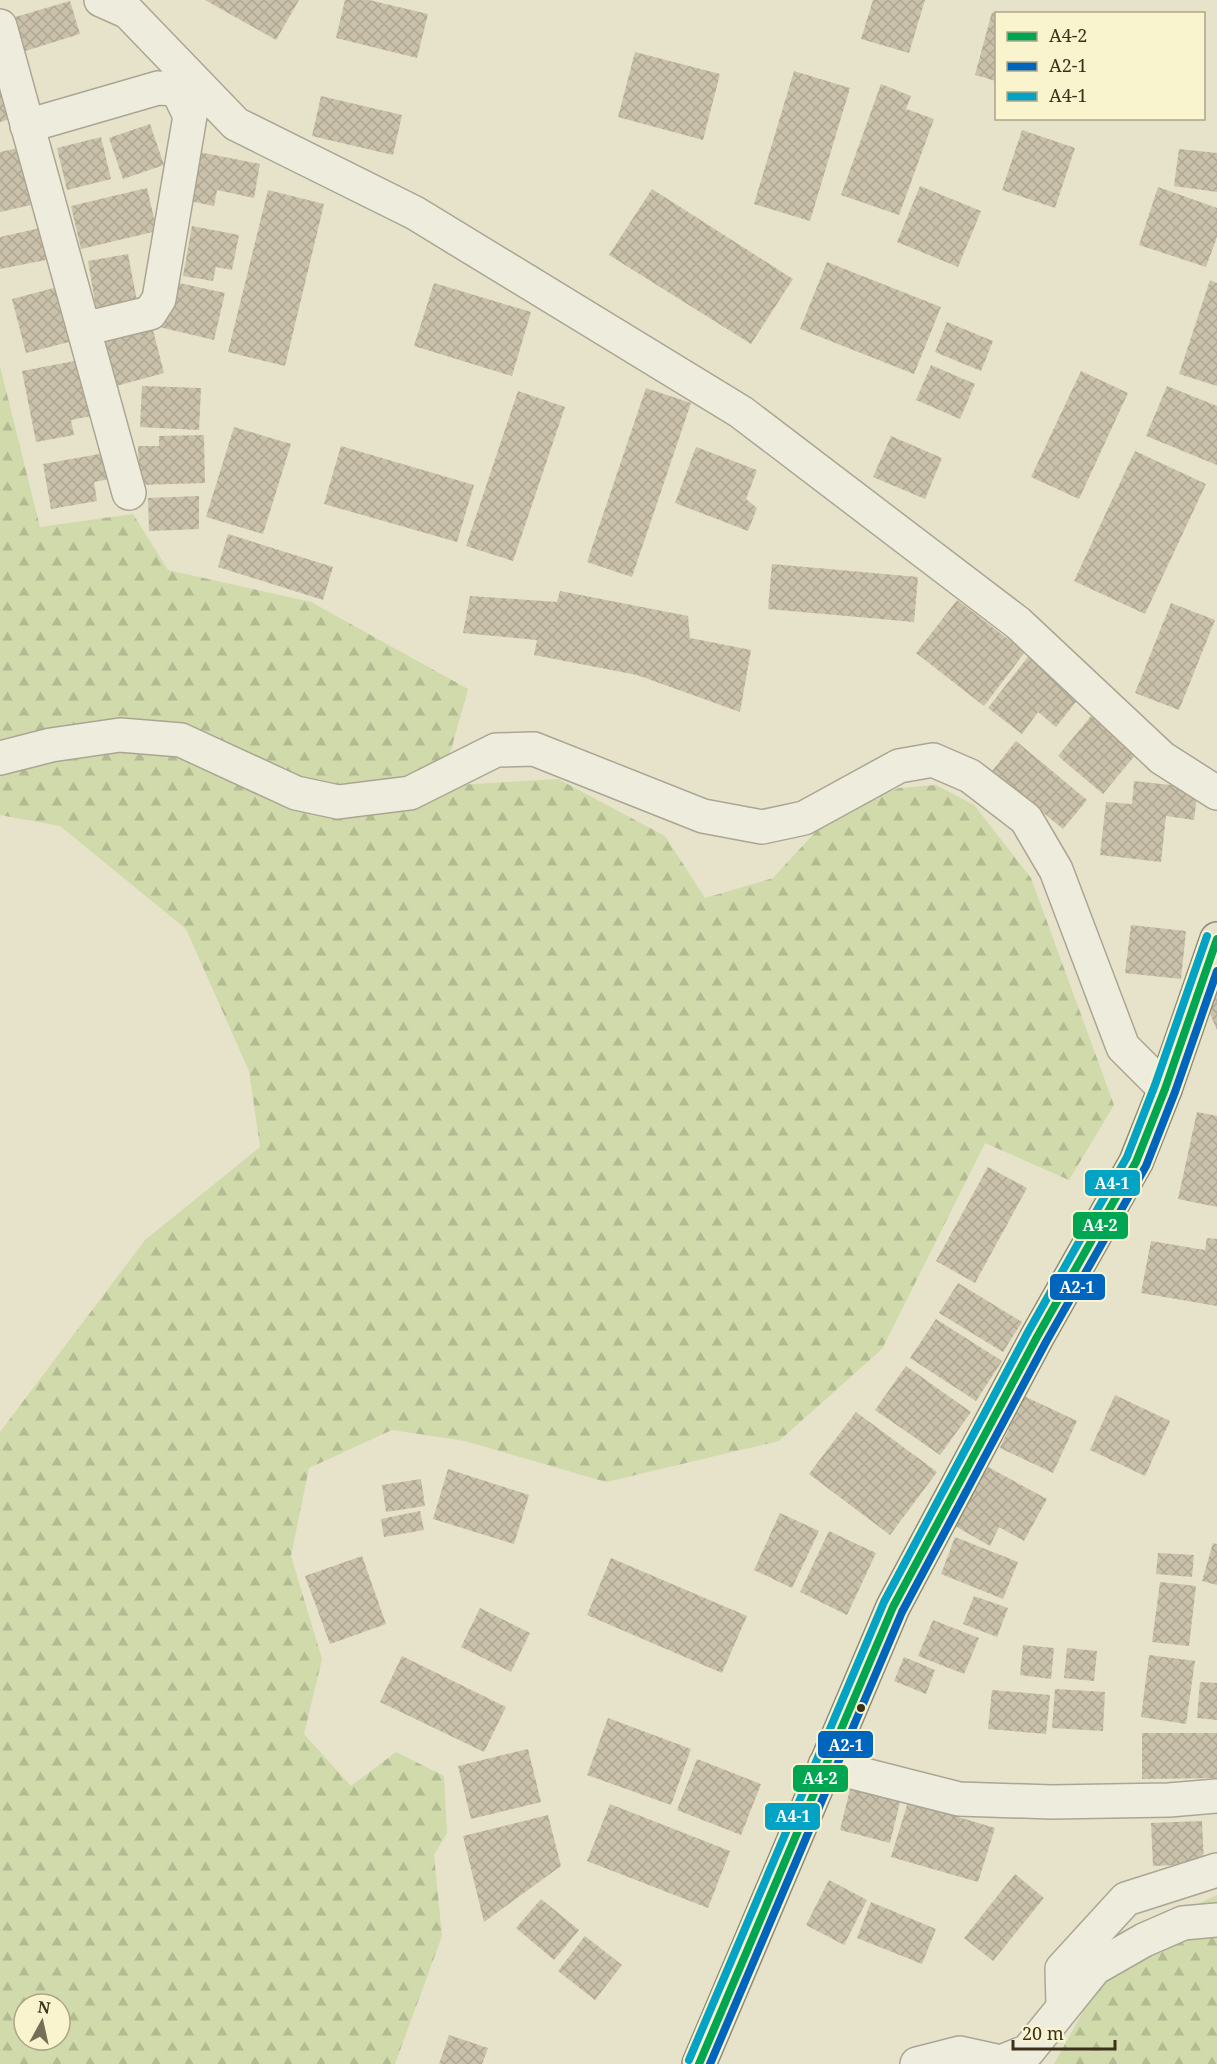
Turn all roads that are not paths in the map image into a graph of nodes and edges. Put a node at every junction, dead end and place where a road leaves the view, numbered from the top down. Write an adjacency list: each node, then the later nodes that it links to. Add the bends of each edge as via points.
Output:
1 (118, 4): 3 (street)
2 (0, 26): 4 (street)
3 (183, 82): 4 (street); 5 (street, via 190,116 159,299 150,313); 8 (street, via 236,124 415,213 741,412 1018,623 1162,758)
4 (27, 126): 5 (street)
5 (84, 329): 6 (street)
6 (129, 493)
7 (0, 758): 10 (street, via 51,745 120,735 181,740 296,793 338,802 410,793 496,750 534,749 703,816 762,827 804,818 899,766 933,760 970,776 1026,819 1056,870 1123,1047)
8 (1217, 793)
9 (1217, 939): 10 (main road)
10 (1165, 1089): 11 (main road, via 1136,1162 1037,1337 893,1607)
11 (825, 1765): 12 (street, via 959,1799 1076,1801); 16 (main road)
12 (1217, 1796)
13 (1217, 1870): 15 (street, via 1126,1899 1062,1969)
14 (1217, 1920): 15 (street, via 1183,1923 1144,1940 1095,1968)
15 (1063, 2005): 17 (street, via 1028,2051 1001,2062 960,2053)
16 (699, 2064)
17 (916, 2064)

